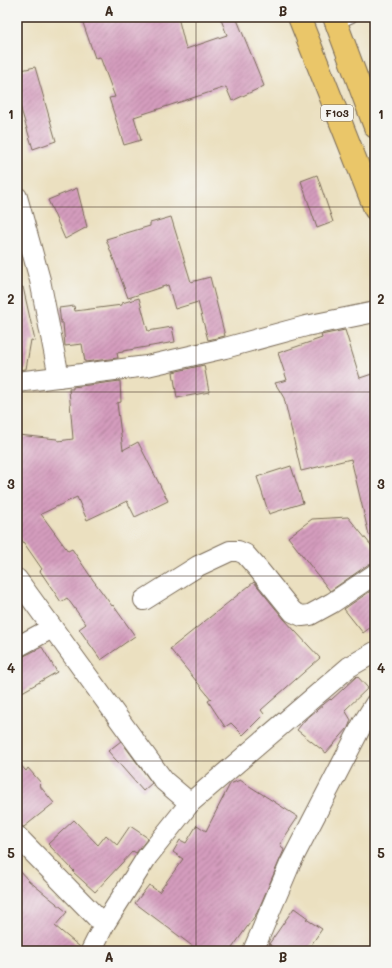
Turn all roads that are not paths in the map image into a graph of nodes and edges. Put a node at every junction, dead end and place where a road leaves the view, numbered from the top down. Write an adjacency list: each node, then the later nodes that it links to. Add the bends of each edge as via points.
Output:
1 (299, 17): 6 (main road, F103)
2 (341, 19): 3 (main road, F103)
3 (371, 102): 4 (main road, F103)
4 (375, 127)
5 (18, 206): 8 (street, via 40,280)
6 (375, 209)
7 (375, 312): 8 (street, via 306,326 147,366)
8 (59, 376): 9 (street)
9 (17, 382)
10 (375, 574): 12 (street, via 332,603 310,615 302,616 293,612 245,554 230,551 198,566)
11 (18, 581): 13 (street)
12 (144, 600)
13 (52, 628): 14 (street); 17 (street, via 164,781)
14 (17, 647)
15 (375, 652): 17 (street, via 349,666)
16 (375, 704): 21 (street, via 290,864)
17 (190, 804): 19 (street, via 147,857)
18 (17, 836): 19 (street)
19 (104, 926): 20 (street)
20 (91, 951)
21 (253, 951)

